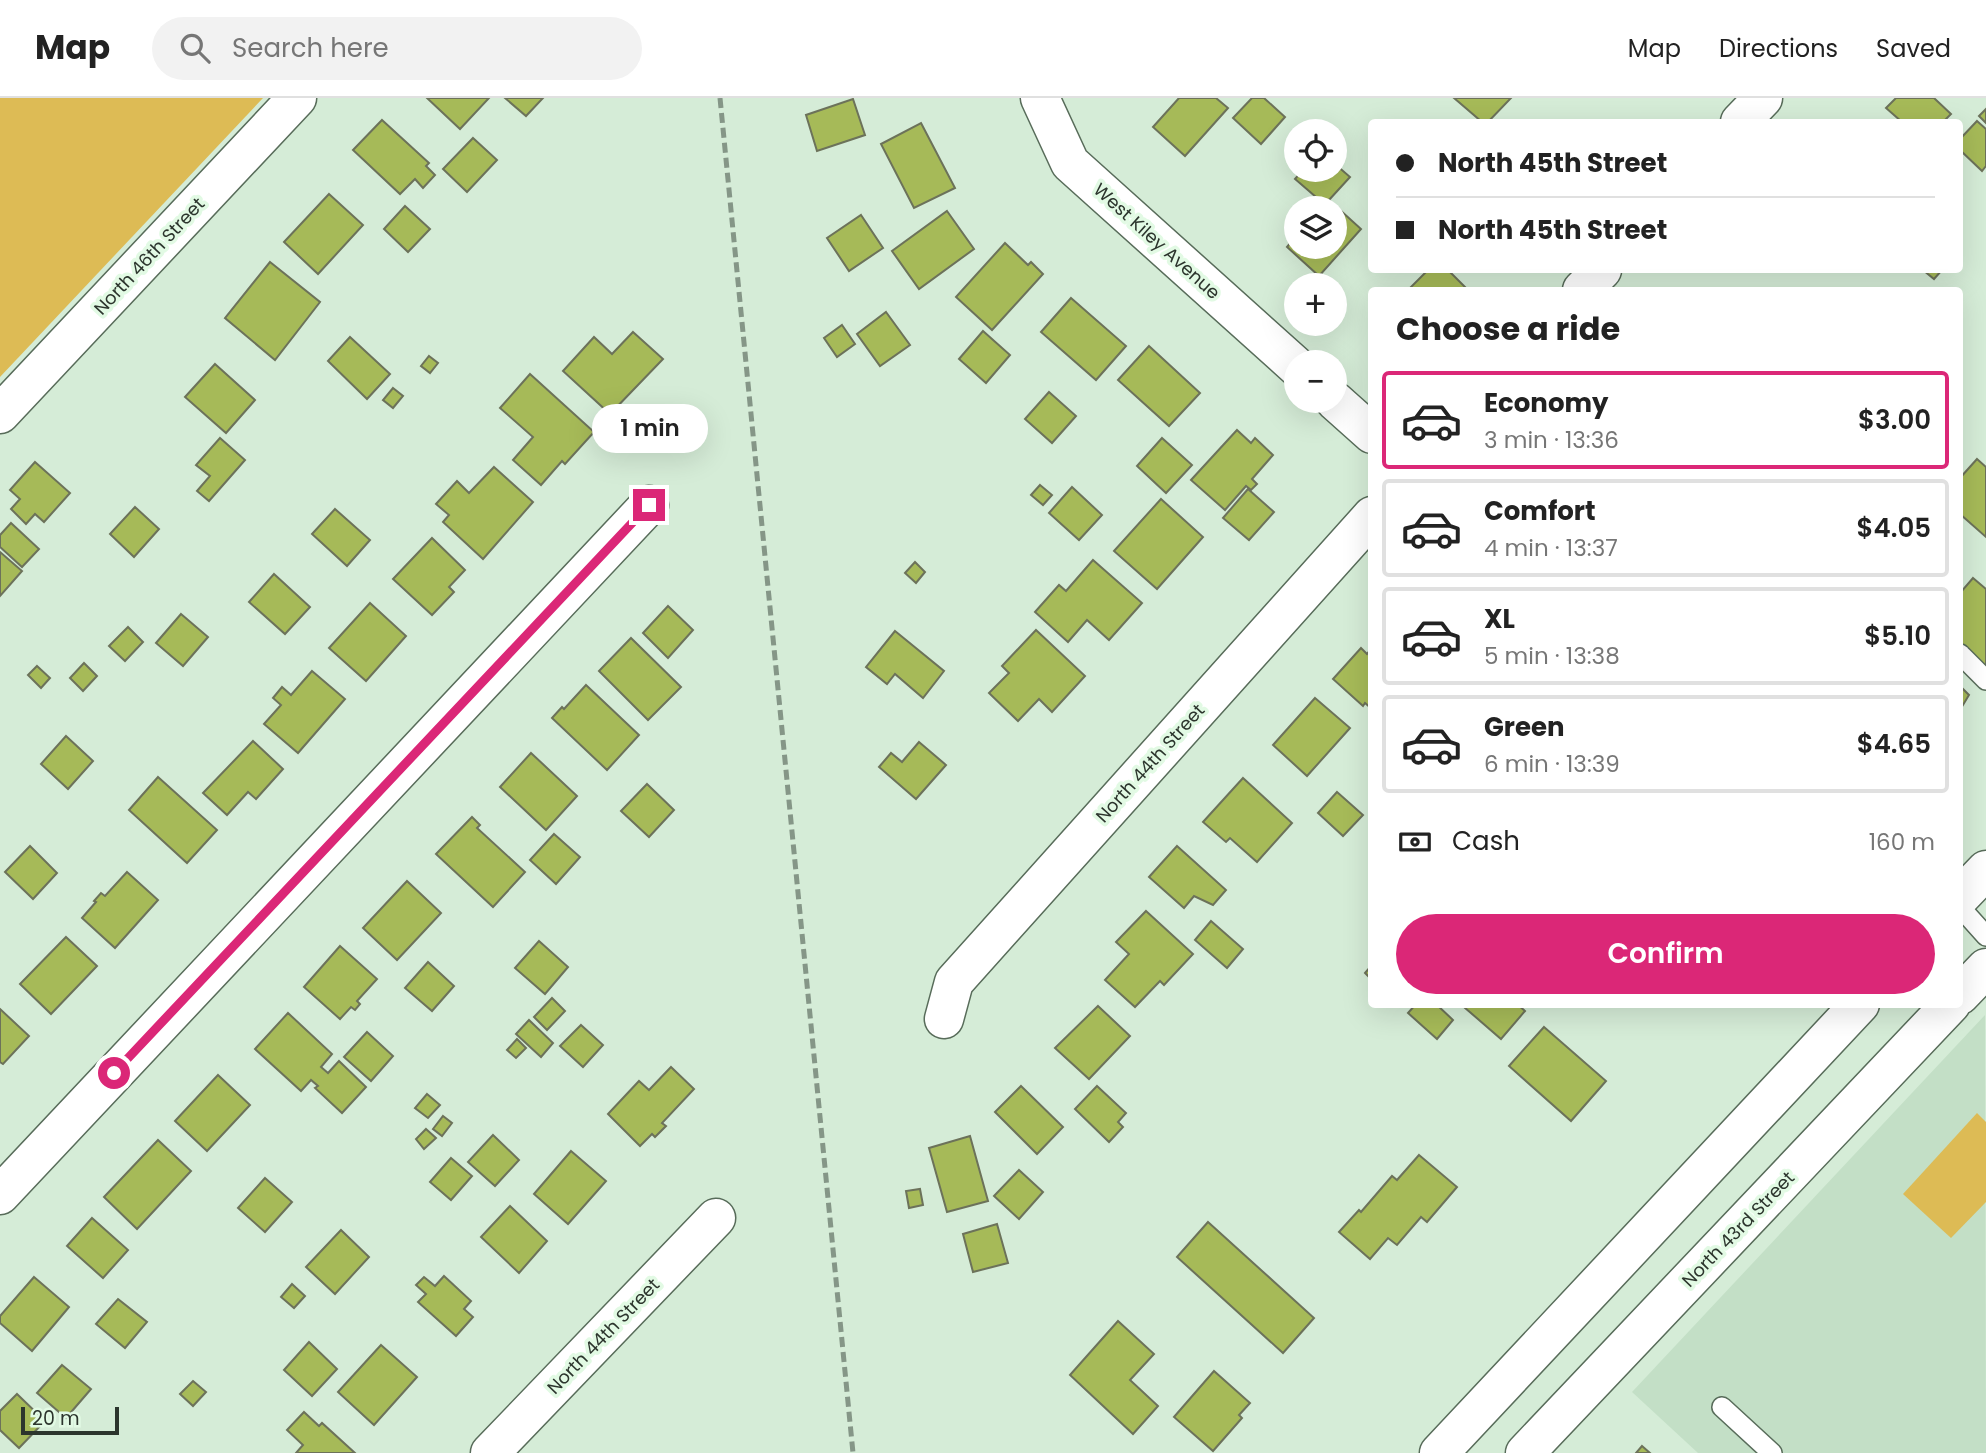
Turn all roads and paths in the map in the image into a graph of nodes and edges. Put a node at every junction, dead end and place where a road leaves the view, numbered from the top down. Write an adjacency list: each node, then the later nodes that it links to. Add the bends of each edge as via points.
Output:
1 (297, 98): 9 (street, North 46th Street)
2 (1040, 98): 7 (street, West Kiley Avenue, via 1070,163)
3 (1763, 98): 4 (street)
4 (1743, 119)
5 (1599, 273): 6 (street)
6 (1585, 287)
7 (1284, 355)
8 (1347, 412): 10 (street)
9 (0, 414)
10 (1368, 430)
11 (649, 505): 24 (street)
12 (1368, 520): 23 (street, North 44th Street, via 954,982)
13 (1963, 657): 14 (lane)
14 (1986, 680)
15 (1986, 870): 16 (street)
16 (1963, 894)
17 (1963, 910): 18 (lane)
18 (1986, 936)
19 (1986, 968): 20 (street)
20 (1963, 992)
21 (1856, 1008): 28 (street)
22 (1947, 1008): 29 (street, North 43rd Street)
23 (944, 1019)
24 (0, 1195)
25 (716, 1218): 27 (street, North 44th Street)
26 (1722, 1407): 30 (lane)
27 (491, 1453)
28 (1439, 1453)
29 (1525, 1453)
30 (1772, 1453)

